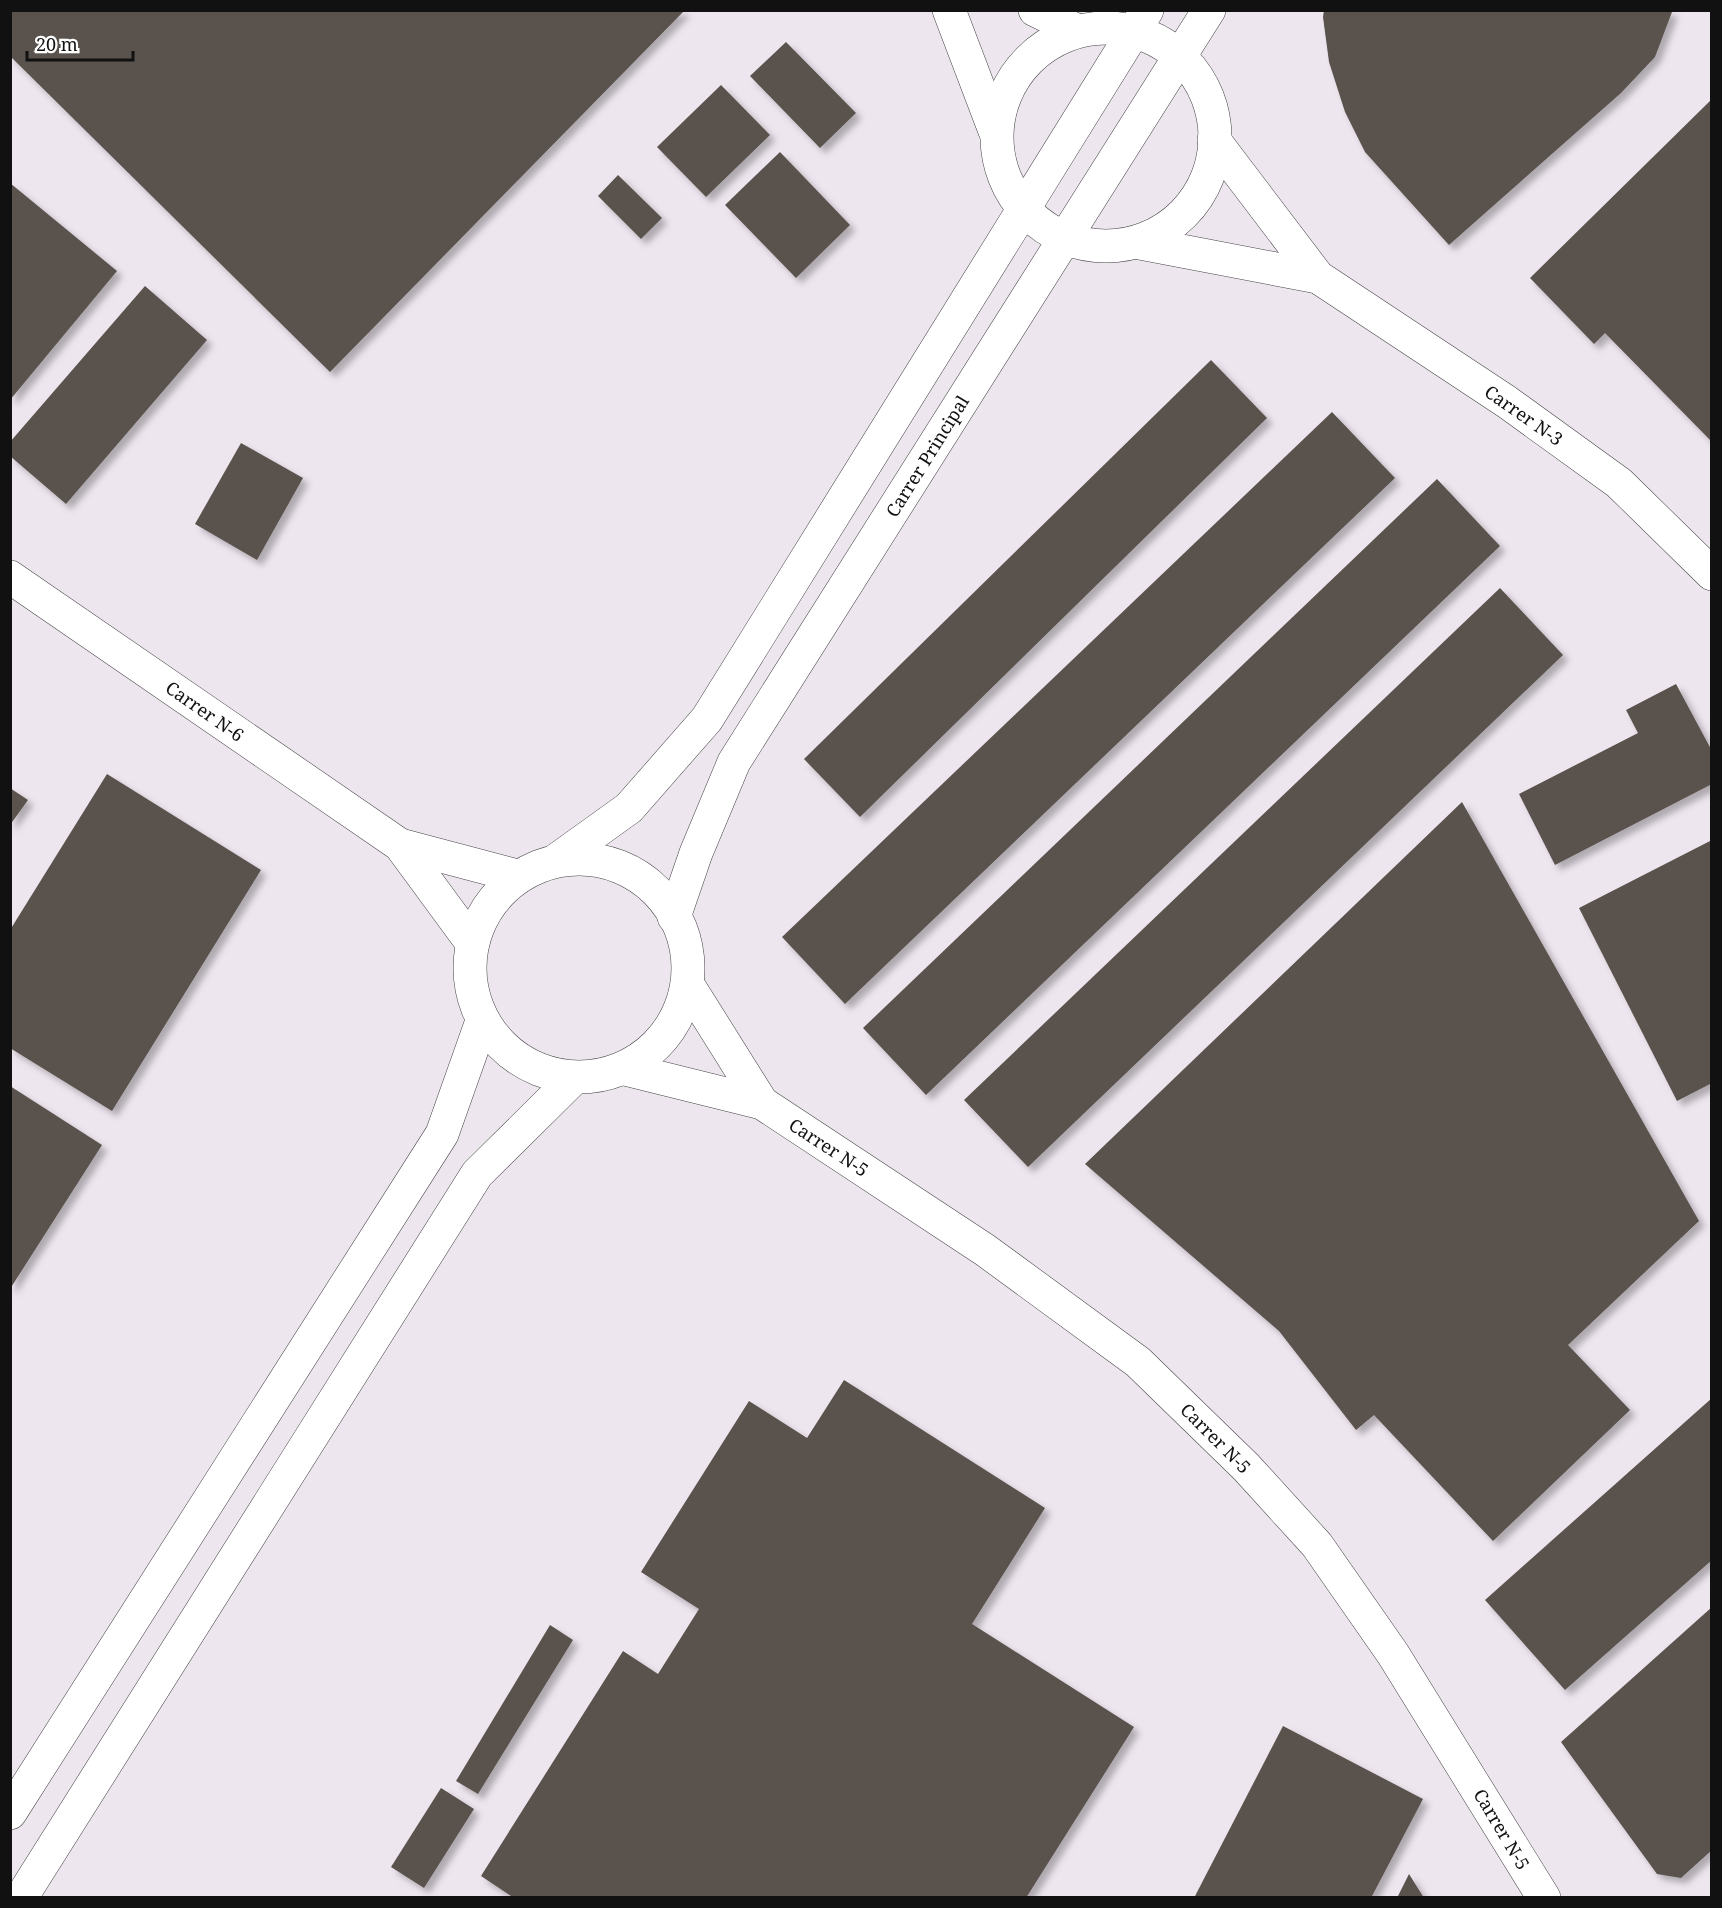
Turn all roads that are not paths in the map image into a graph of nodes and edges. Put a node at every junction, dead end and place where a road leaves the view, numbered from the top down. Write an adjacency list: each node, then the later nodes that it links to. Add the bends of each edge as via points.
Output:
1 (949, 10): 7 (street)
2 (1035, 10): 5 (street)
3 (1209, 10): 6 (street, Carrer Principal)
4 (1140, 21): 5 (street); 6 (street); 9 (street)
5 (1076, 30): 7 (street, via 1039,48 1012,78)
6 (1179, 57): 8 (street, via 1200,77 1214,113); 10 (street, Carrer Principal)
7 (995, 131): 9 (street, via 1000,171 1015,201)
8 (1214, 140): 11 (street, via 1214,166 1186,215); 12 (street)
9 (1024, 209): 10 (street, via 1045,230); 16 (street, via 707,718 629,808)
10 (1065, 238): 11 (street, via 1094,248); 18 (street, Carrer Principal, via 734,762)
11 (1140, 243): 12 (street)
12 (1318, 277): 13 (street, Carrer N-3, via 1507,402 1619,483)
13 (1712, 574)
14 (10, 577): 15 (street, Carrer N-6)
15 (400, 845): 17 (street); 19 (street)
16 (558, 859): 17 (street); 18 (street, via 586,858 630,870 669,904)
17 (517, 876): 19 (street, via 492,900)
18 (674, 917): 20 (street, via 687,946)
19 (472, 944): 21 (street, via 468,971)
20 (688, 985): 22 (street, via 683,1006 658,1046); 24 (street)
21 (482, 1021): 23 (street, via 504,1050 538,1071); 25 (street, via 442,1134)
22 (625, 1069): 23 (street); 24 (street)
23 (573, 1079): 26 (street, via 477,1174)
24 (762, 1103): 27 (street, Carrer N-5, via 986,1250 1138,1362 1246,1467 1317,1545 1368,1618)
25 (10, 1813)
26 (21, 1898)
27 (1544, 1898)

